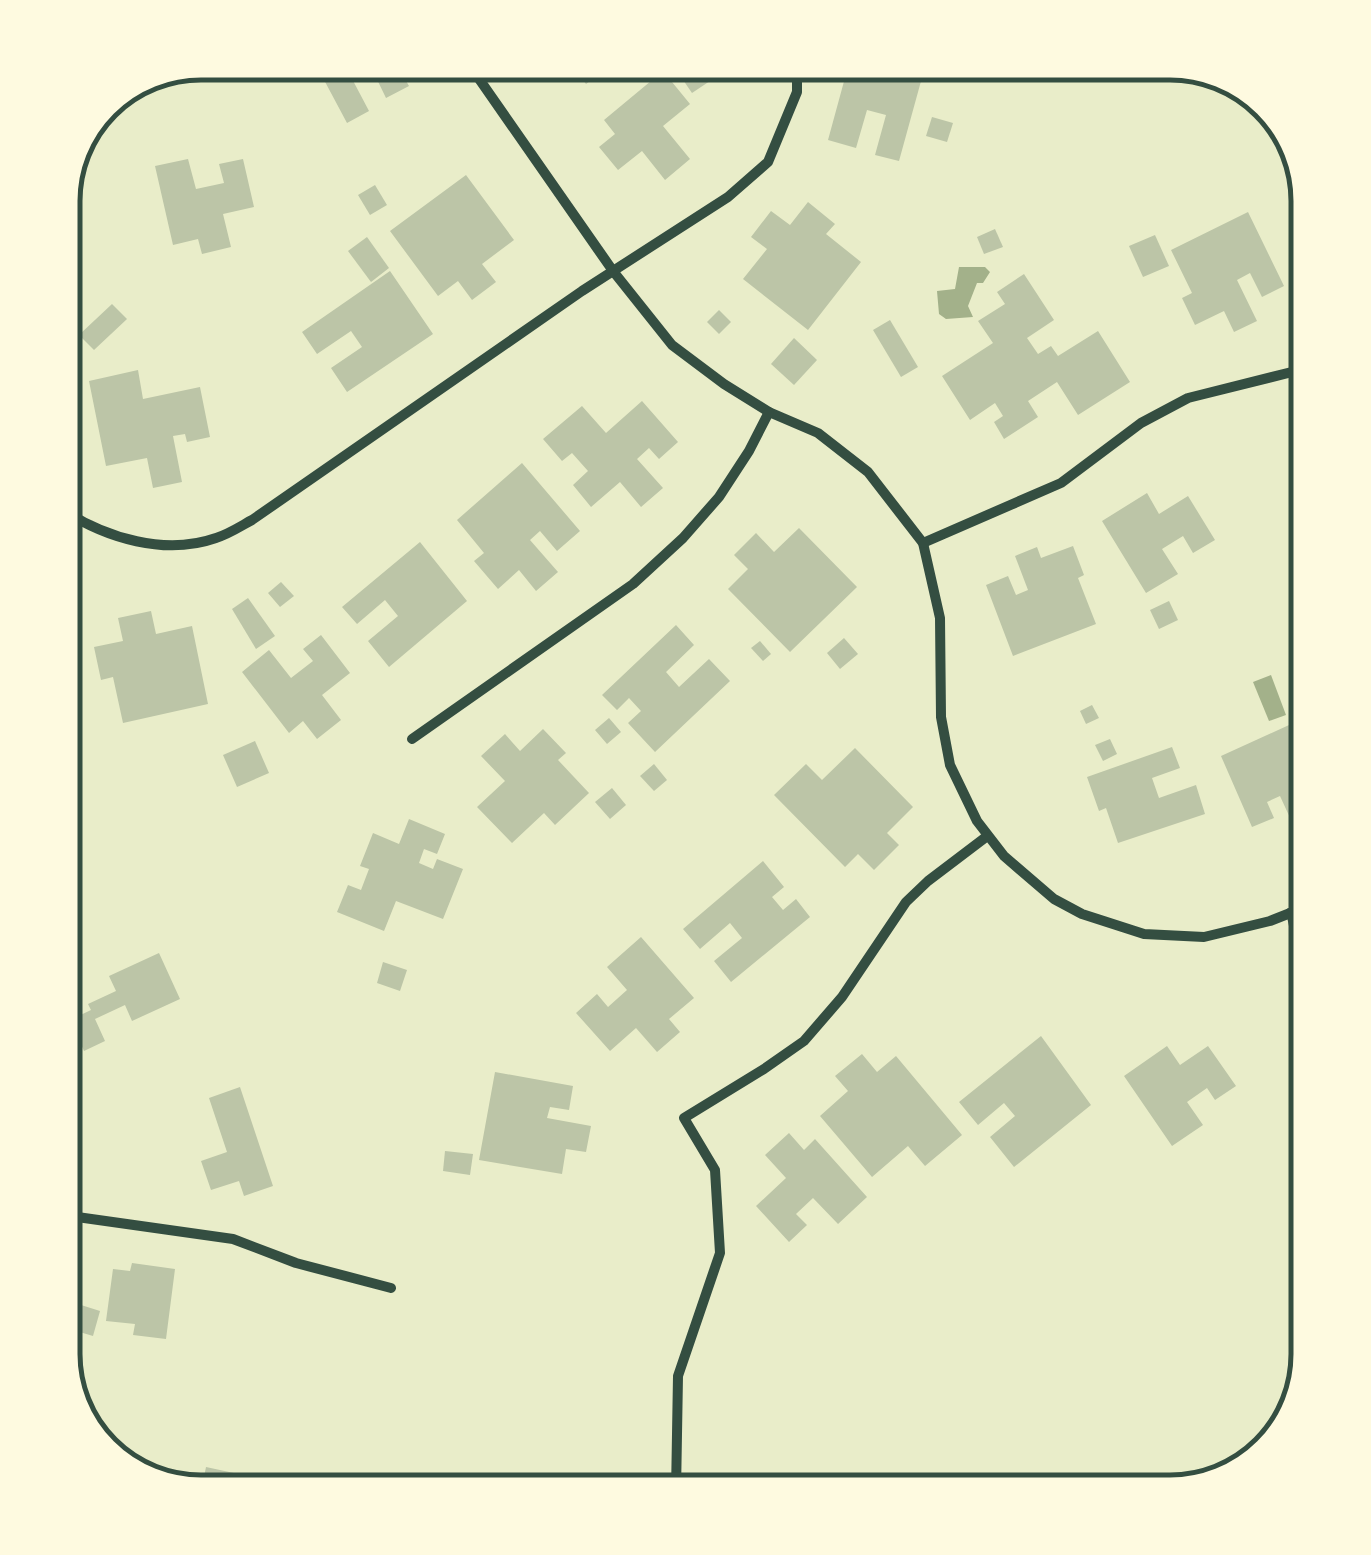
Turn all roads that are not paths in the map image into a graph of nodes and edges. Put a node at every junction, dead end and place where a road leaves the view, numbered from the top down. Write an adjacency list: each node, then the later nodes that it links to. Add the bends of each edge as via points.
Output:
1 (480, 80): 3 (street)
2 (796, 80): 3 (street, via 768,162 728,197)
3 (612, 270): 5 (street, via 672,345); 6 (street, via 252,520 216,538 152,544)
4 (1291, 372): 7 (street, via 1188,398 1141,423 1062,484)
5 (769, 412): 7 (street, via 818,432 868,472); 8 (street, via 719,497 633,584)
6 (80, 521)
7 (923, 543): 9 (street, via 940,618 950,765)
8 (412, 739)
9 (986, 837): 10 (street, via 1054,899 1110,926 1204,937); 14 (street, via 906,902 804,1040 684,1118 715,1170 720,1253 678,1376)
10 (1290, 912): 11 (lane)
11 (1291, 917)
12 (80, 1218): 13 (street, via 233,1239)
13 (391, 1288)
14 (676, 1475)

